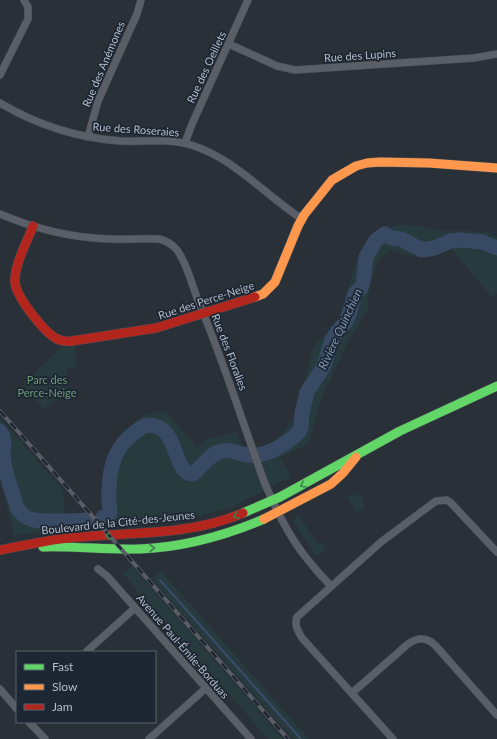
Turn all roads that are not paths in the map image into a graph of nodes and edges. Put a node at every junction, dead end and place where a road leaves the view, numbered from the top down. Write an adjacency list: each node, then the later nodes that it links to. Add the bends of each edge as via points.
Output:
1 (24, 0): 6 (street, via 28,8 28,19)
2 (141, 0): 8 (street, Rue des Anémones, via 98,101)
3 (248, 0): 4 (street, Rue des Oeillets)
4 (229, 44): 5 (street, Rue des Lupins, via 270,63 295,70 474,58); 9 (street, Rue des Oeillets)
5 (497, 54)
6 (0, 75)
7 (0, 103): 8 (street, Rue des Roseraies, via 43,124)
8 (88, 137): 9 (street, Rue des Roseraies, via 118,141)
9 (185, 143): 12 (street, Rue des Roseraies, via 222,159)
10 (497, 168): 12 (main road, Rue des Perce-Neige, via 367,163 352,168 332,180)
11 (0, 214): 13 (street, Rue des Floralies)
12 (302, 219): 14 (main road, Rue des Perce-Neige, via 277,279 270,288 254,298)
13 (33, 226): 14 (street, Rue des Floralies, via 86,238 159,239 168,242 180,255); 14 (main road, Rue des Perce-Neige, via 16,275 16,289 36,317 59,340 72,341 149,330)
14 (204, 314): 17 (street, Rue des Floralies)
15 (497, 386): 16 (main road, Boulevard de la Cité-des-Jeunes, via 400,431)
16 (358, 455): 17 (main road, Boulevard de la Cité-des-Jeunes, one-way to 17); 18 (main road, Boulevard de la Cité-des-Jeunes, via 338,479)
17 (272, 500): 18 (street, Rue des Floralies); 19 (main road, Boulevard de la Cité-des-Jeunes, one-way to 19, via 233,518 200,526 140,534 60,538)
18 (278, 512): 19 (main road, Boulevard de la Cité-des-Jeunes, one-way to 18, via 58,546 140,548 176,545 211,539); 22 (street, Rue des Floralies, via 304,555)
19 (4, 549)
20 (497, 552): 22 (street, via 451,502 441,500 381,542)
21 (98, 569): 23 (street, Avenue Paul-Émile-Borduas, via 105,573)
22 (331, 586): 27 (street, via 297,617 296,627 302,638)
23 (136, 608): 24 (street); 25 (street, Avenue Paul-Émile-Borduas)
24 (87, 651)
25 (206, 688): 32 (street); 33 (street, Avenue Paul-Émile-Borduas)
26 (0, 690): 28 (street)
27 (352, 693): 29 (street, via 408,644 421,638 435,645); 34 (street)
28 (16, 707)
29 (497, 714)
30 (30, 723): 31 (street)
31 (45, 739)
32 (149, 739)
33 (251, 739)
34 (393, 739)

